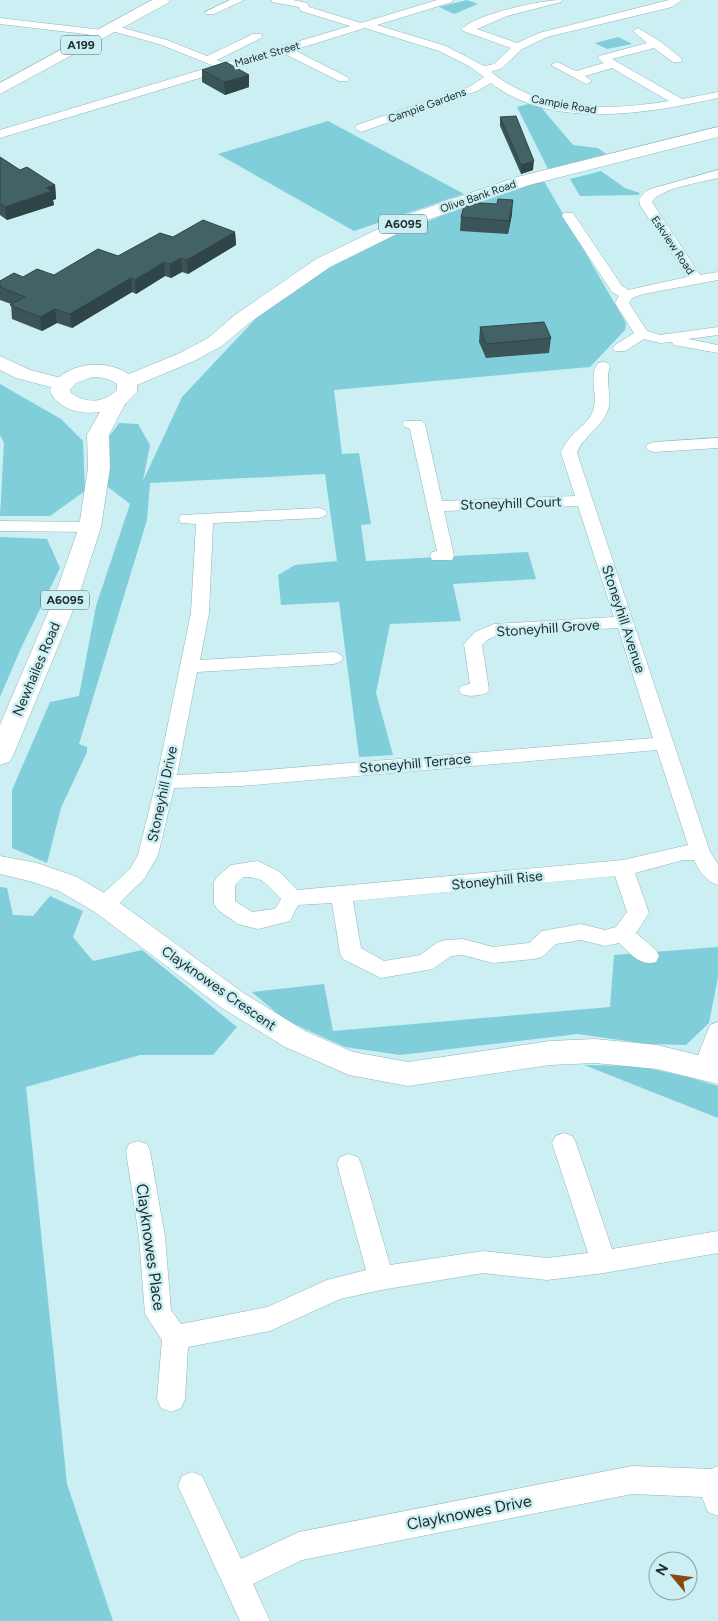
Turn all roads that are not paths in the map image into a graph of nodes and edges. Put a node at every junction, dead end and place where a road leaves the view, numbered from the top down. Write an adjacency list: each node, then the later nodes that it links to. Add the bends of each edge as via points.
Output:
1 (163, 0): 11 (main road, A199)
2 (239, 0): 8 (street)
3 (276, 0): 7 (street, Campie Road)
4 (448, 0): 10 (street, Market Street)
5 (557, 0): 15 (street, via 503,14 467,29)
6 (675, 0): 15 (street, Campie Gardens, via 668,5 543,35)
7 (305, 2): 10 (street, Campie Road, via 305,9)
8 (210, 12)
9 (0, 21): 11 (street)
10 (364, 26): 16 (street, Market Street); 22 (street, Campie Road, via 454,54)
11 (107, 31): 17 (street, via 163,42); 26 (main road, A199)
12 (638, 31): 14 (street)
13 (257, 36): 17 (street)
14 (657, 44): 18 (street); 19 (street, via 603,58)
15 (518, 47): 22 (street, Campie Gardens)
16 (284, 49): 21 (street, Market Street); 24 (street)
17 (208, 60): 21 (street)
18 (677, 60)
19 (614, 64): 23 (street); 28 (street)
20 (557, 65): 23 (street)
21 (225, 67): 31 (street, Market Street)
22 (487, 74): 28 (street, Campie Road, via 526,98 586,110 621,111); 29 (street, Campie Gardens, via 484,84 473,89)
23 (575, 75): 25 (street)
24 (338, 78)
25 (588, 82)
26 (0, 89)
27 (718, 95): 28 (street, Campie Road)
28 (682, 103)
29 (361, 128)
30 (718, 132): 44 (main road, Olive Bank Road / A6095, via 523,181 415,218 323,263 242,319 215,342)
31 (0, 134)
32 (718, 174): 35 (street, Eskview Road, via 657,190 645,200)
33 (568, 216): 36 (street, via 617,289)
34 (718, 276): 35 (street)
35 (696, 280): 36 (street)
36 (627, 295): 38 (street, via 622,303)
37 (718, 331): 39 (street)
38 (642, 334): 39 (street); 40 (street)
39 (660, 339): 41 (street)
40 (620, 348)
41 (718, 349)
42 (0, 362): 45 (main road, via 23,374)
43 (604, 366): 52 (street, Stoneyhill Avenue, via 598,378 602,404 595,420 571,443 569,452)
44 (127, 382): 45 (main road, via 114,373 92,371 73,376); 46 (main road, Newhailes Road / A6095, via 127,392)
45 (62, 384): 47 (main road, via 62,396)
46 (116, 401): 47 (main road, via 96,406); 49 (main road, Newhailes Road / A6095)
47 (76, 405): 49 (main road)
48 (410, 424): 53 (street, via 417,424)
49 (98, 435): 56 (main road, Newhailes Road / A6095, via 99,468)
50 (718, 443): 51 (street)
51 (654, 447)
52 (585, 501): 53 (street, Stoneyhill Court); 58 (street, Stoneyhill Avenue)
53 (437, 506): 57 (street, via 446,556)
54 (319, 513): 60 (street, Stoneyhill Drive, via 196,518 200,613)
55 (0, 526): 56 (street)
56 (90, 527): 63 (main road, Newhailes Road / A6095, via 66,598)
57 (438, 556)
58 (625, 622): 61 (street, Stoneyhill Grove, via 494,630 473,644 480,689); 62 (street, Stoneyhill Avenue)
59 (334, 658): 60 (street)
60 (188, 667): 64 (street, Stoneyhill Drive)
61 (468, 690)
62 (665, 743): 64 (street, Stoneyhill Terrace); 65 (street, Stoneyhill Avenue)
63 (0, 756)
64 (166, 782): 71 (street, Stoneyhill Drive, via 148,855 137,874)
65 (700, 852): 67 (street, Stoneyhill Rise); 68 (street, Stoneyhill Avenue)
66 (0, 865): 71 (street, Clayknowes Crescent, via 37,872 68,884)
67 (623, 868): 69 (street, Stoneyhill Rise); 72 (street, via 638,913)
68 (718, 877)
69 (341, 894): 70 (street, Stoneyhill Rise); 72 (street, via 350,953 381,970 425,963 446,948 463,947 493,955 534,951 550,937 581,932 605,938)
70 (292, 898)
71 (104, 905): 75 (street, Clayknowes Crescent, via 232,1000 295,1039 349,1063 408,1074 550,1053 595,1051 657,1057)
72 (622, 934): 73 (street)
73 (648, 956)
74 (718, 1031): 75 (street)
75 (711, 1070)
76 (564, 1142): 80 (street)
77 (138, 1151): 82 (street, Clayknowes Place, via 152,1237 158,1314)
78 (349, 1164): 81 (street)
79 (718, 1242): 80 (street)
80 (604, 1262): 81 (street, via 546,1269 483,1262)
81 (381, 1278): 82 (street, via 336,1288 270,1319)
82 (175, 1337): 83 (street)
83 (170, 1399)
84 (192, 1486): 86 (street)
85 (716, 1488): 86 (street, Clayknowes Drive, via 632,1480 299,1546)
86 (235, 1578): 87 (street)
87 (254, 1621)

